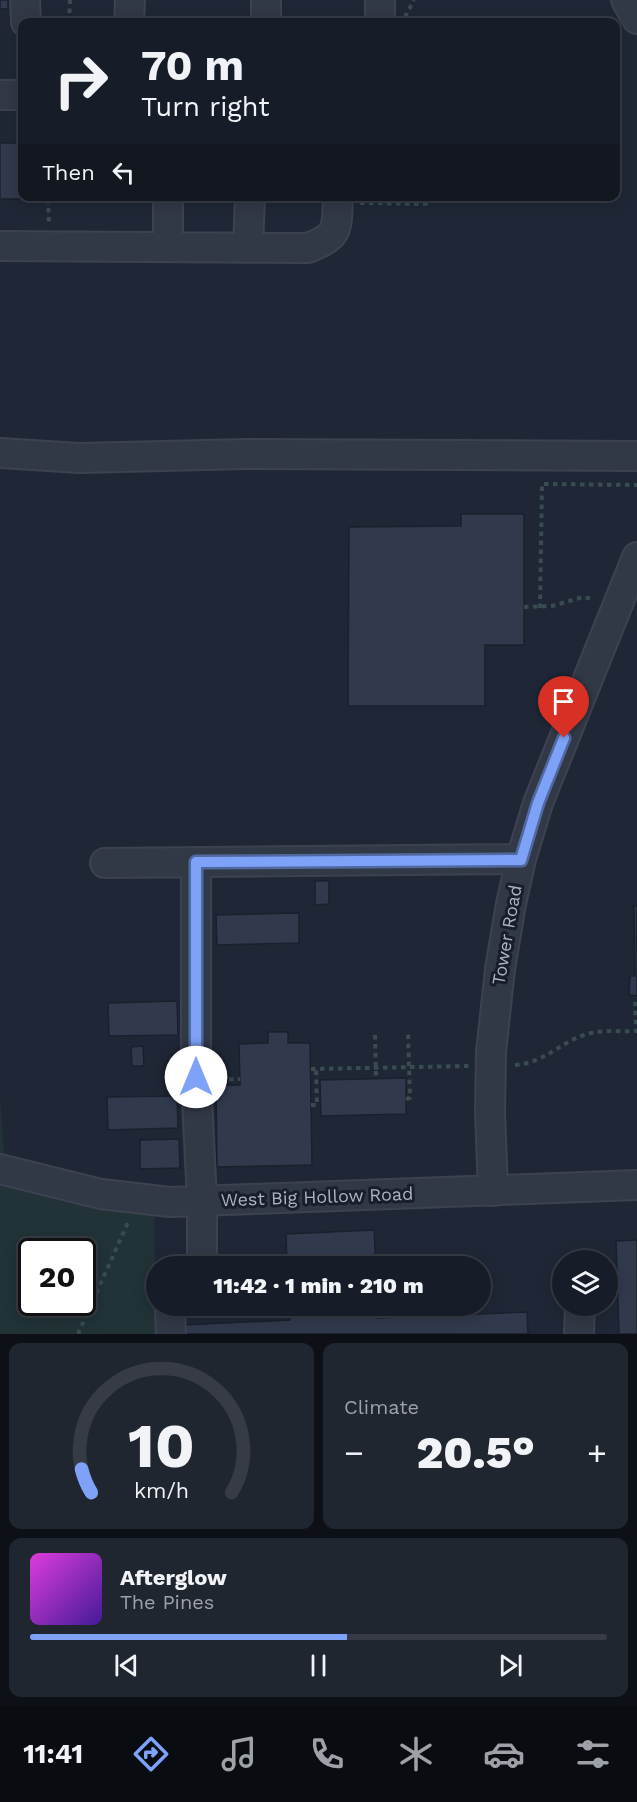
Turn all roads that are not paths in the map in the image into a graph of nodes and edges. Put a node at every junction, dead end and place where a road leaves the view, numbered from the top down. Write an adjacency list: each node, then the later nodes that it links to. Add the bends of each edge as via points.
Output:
1 (25, 0): 6 (street)
2 (130, 0): 7 (street)
3 (266, 0): 8 (street)
4 (380, 0): 9 (street)
5 (626, 0): 10 (street)
6 (26, 18)
7 (129, 18)
8 (266, 18)
9 (392, 18)
10 (637, 19)
11 (620, 26): 12 (street)
12 (637, 26)
13 (0, 95): 14 (street)
14 (18, 95)
15 (168, 201): 19 (street)
16 (250, 201): 20 (street)
17 (338, 201): 20 (street, via 336,228 327,240 308,248)
18 (0, 246): 19 (street)
19 (168, 247): 20 (street)
20 (248, 248)
21 (0, 453): 22 (street, via 79,458 350,453)
22 (637, 456)
23 (637, 557): 24 (street, Tower Road, via 538,803)
24 (521, 860): 25 (street); 29 (street, Tower Road, via 492,1030)
25 (196, 862): 26 (street); 30 (street, via 196,1077)
26 (105, 863)
27 (0, 1169): 30 (street, West Big Hollow Road, via 92,1192 170,1202)
28 (637, 1185): 29 (street, West Big Hollow Road)
29 (492, 1191): 30 (street, West Big Hollow Road)
30 (202, 1201): 31 (street)
31 (202, 1256)
32 (170, 1316): 34 (street)
33 (580, 1316): 35 (street)
34 (171, 1334)
35 (579, 1334)

